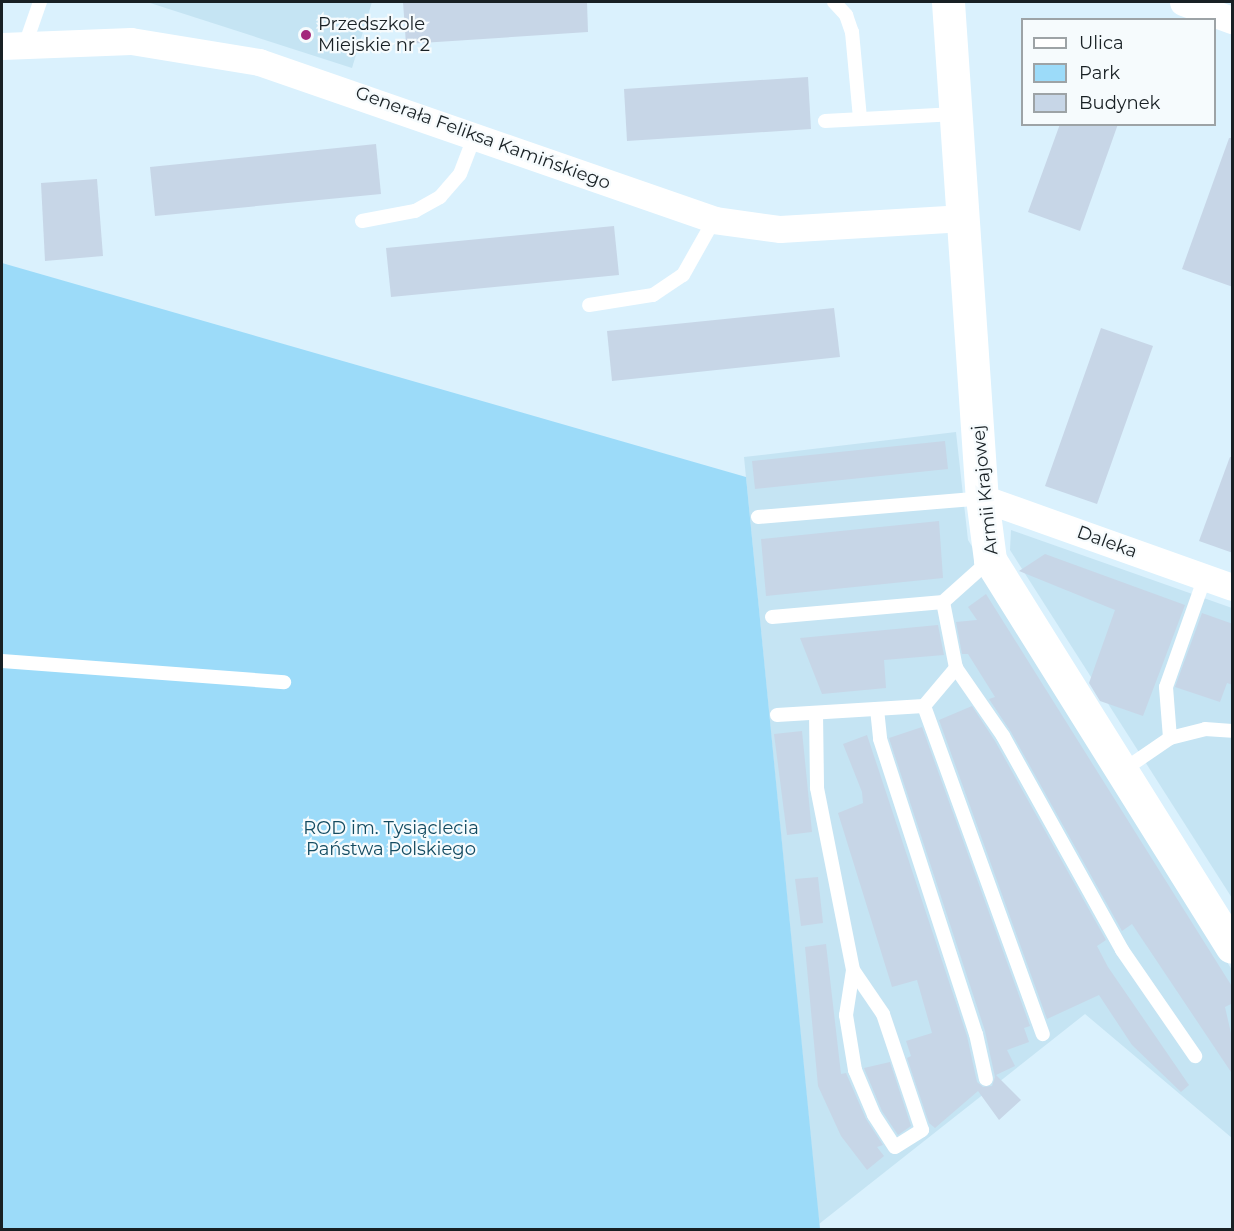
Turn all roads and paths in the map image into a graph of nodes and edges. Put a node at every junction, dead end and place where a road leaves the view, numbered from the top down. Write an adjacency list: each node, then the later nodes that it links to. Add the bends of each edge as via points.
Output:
1 (40, 2): 6 (lane)
2 (834, 2): 8 (lane, via 846,15 852,32)
3 (948, 2): 7 (street, Armii Krajowej)
4 (1183, 2): 5 (street)
5 (1233, 20)
6 (14, 45): 10 (street, Generała Feliksa Kamińskiego, via 131,41 259,62)
7 (956, 114): 8 (lane); 11 (street, Armii Krajowej)
8 (860, 119): 9 (lane)
9 (825, 121)
10 (476, 135): 12 (street, Generała Feliksa Kamińskiego); 13 (lane, via 460,174 440,197 415,211)
11 (964, 218): 12 (street, Generała Feliksa Kamińskiego, via 780,229); 15 (street, Armii Krajowej)
12 (714, 220): 14 (lane, via 694,259 675,280 653,295)
13 (362, 221)
14 (589, 305)
15 (982, 498): 16 (lane); 17 (street, Armii Krajowej); 18 (street, Daleka)
16 (758, 517)
17 (990, 560): 20 (lane); 31 (street, Armii Krajowej)
18 (1206, 577): 19 (street, Daleka); 30 (lane, via 1166,687)
19 (1233, 586)
20 (943, 602): 21 (lane); 23 (lane)
21 (772, 617)
22 (2, 661): 24 (lane)
23 (956, 668): 25 (lane); 35 (lane, via 1003,736 1122,950)
24 (284, 682)
25 (924, 706): 26 (lane); 34 (lane)
26 (877, 709): 27 (lane); 36 (lane, via 880,739 976,1034)
27 (816, 713): 28 (lane); 33 (lane, via 817,788)
28 (777, 715)
29 (1233, 731): 30 (lane, via 1205,729)
30 (1170, 738): 31 (lane)
31 (1122, 771): 32 (street, Armii Krajowej)
32 (1233, 946)
33 (853, 970): 33 (lane, via 883,1014 922,1130 896,1147 874,1116 855,1070 846,1016)
34 (1043, 1034)
35 (1195, 1056)
36 (986, 1079)

